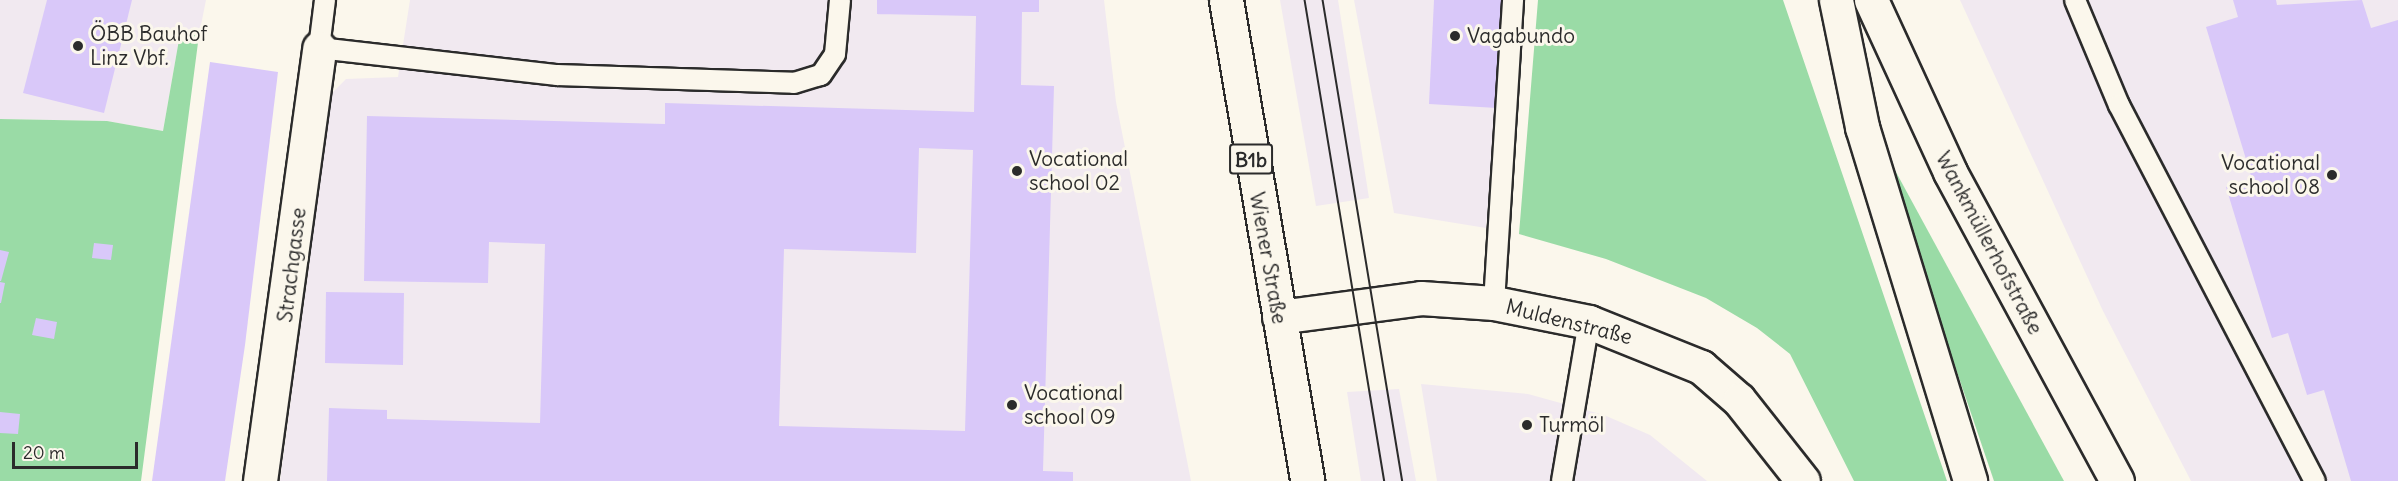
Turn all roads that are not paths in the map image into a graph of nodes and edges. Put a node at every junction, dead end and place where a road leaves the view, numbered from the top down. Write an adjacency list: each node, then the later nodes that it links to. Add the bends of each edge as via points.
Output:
1 (325, 0): 8 (lane)
2 (840, 0): 8 (lane, via 835,54 821,75 794,83 557,75)
3 (1226, 0): 10 (main road, Wiener Straße / B1b)
4 (1513, 0): 9 (lane)
5 (1836, 0): 16 (main road, via 1862,127)
6 (1871, 0): 17 (main road, Wankmüllerhofstraße, via 1950,172)
7 (2075, 0): 18 (lane, via 2119,105)
8 (320, 48): 12 (main road, Strachgasse)
9 (1494, 303): 10 (main road, Muldenstraße, via 1421,298); 11 (main road, Muldenstraße)
10 (1279, 317): 13 (main road, Wiener Straße / B1b)
11 (1589, 322): 14 (lane); 15 (main road, Muldenstraße, via 1701,367 1739,400)
12 (260, 481)
13 (1307, 481)
14 (1562, 481)
15 (1803, 481)
16 (1970, 481)
17 (2117, 481)
18 (2315, 481)

